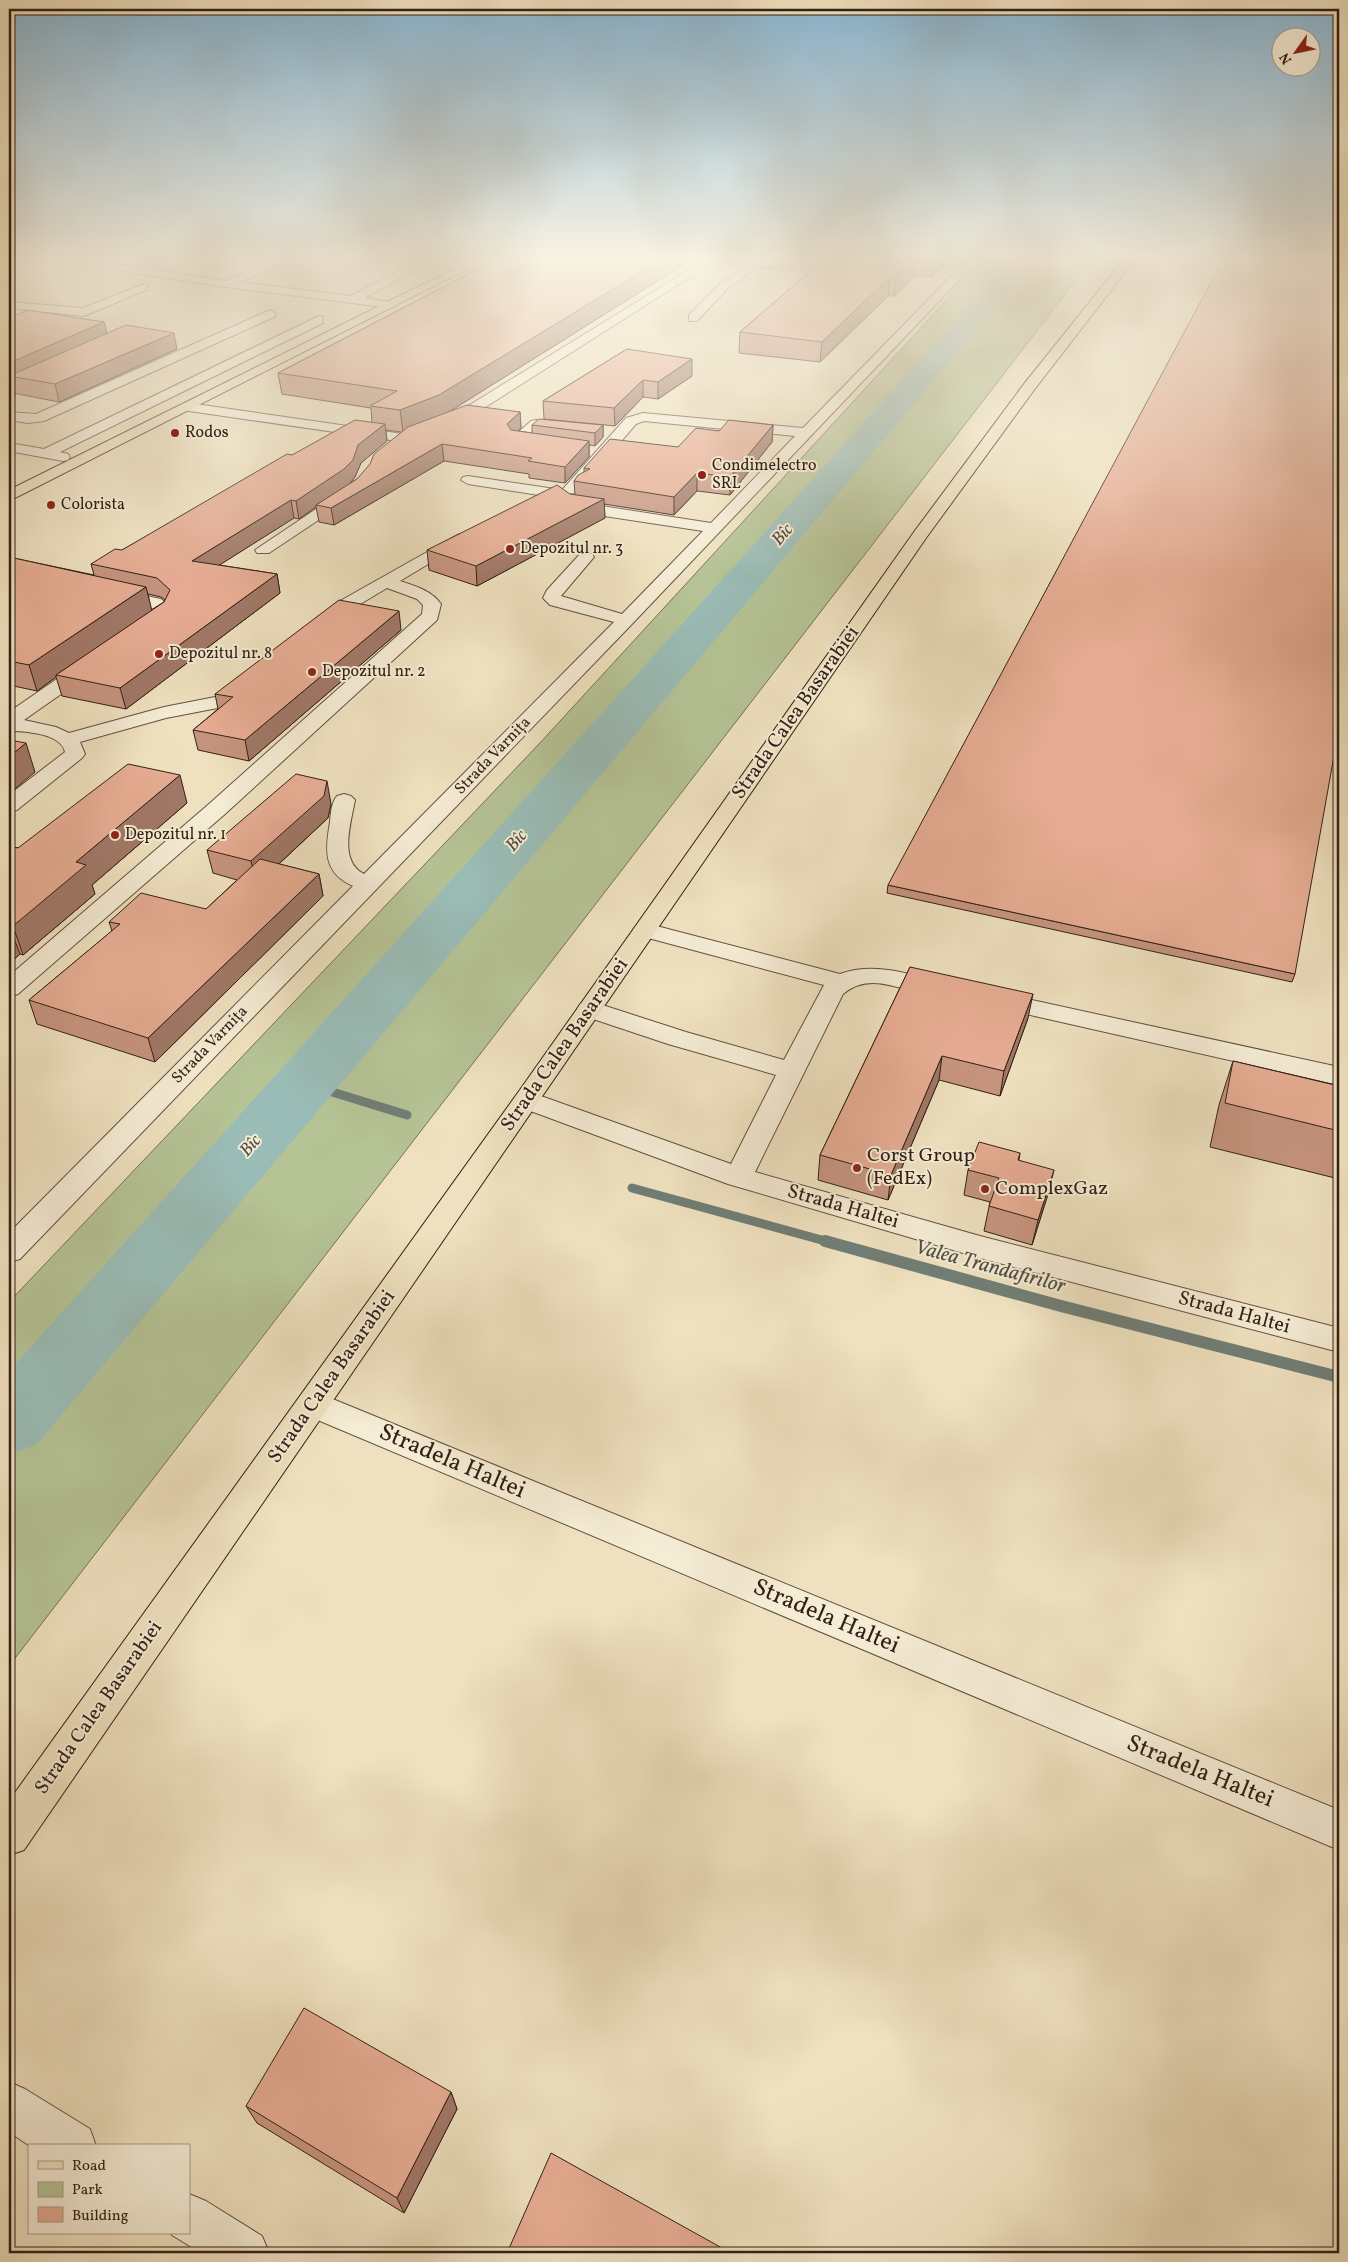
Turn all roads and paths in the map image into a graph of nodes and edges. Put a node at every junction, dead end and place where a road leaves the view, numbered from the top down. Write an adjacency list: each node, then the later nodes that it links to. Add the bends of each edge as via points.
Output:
1 (160, 364): 9 (street, via 44,416)
2 (230, 364): 19 (street)
3 (275, 364): 7 (main road)
4 (545, 364): 7 (street, via 460,416 398,444 318,424)
5 (873, 364): 14 (street, Strada Varnița)
6 (1047, 364): 42 (main road, Strada Calea Basarabiei, via 920,535)
7 (189, 407): 20 (main road)
8 (9, 416): 9 (street)
9 (28, 420): 10 (street)
10 (9, 429)
11 (583, 429): 15 (street, via 536,424 517,441)
12 (602, 431): 13 (street)
13 (621, 433): 14 (street, via 631,421 643,417); 18 (street)
14 (806, 433): 26 (street, Strada Varnița)
15 (556, 446)
16 (9, 447): 19 (street)
17 (584, 450): 18 (street)
18 (604, 453): 23 (street)
19 (45, 454): 20 (street)
20 (82, 461): 24 (main road)
21 (468, 480): 23 (street)
22 (359, 485): 27 (street)
23 (566, 495): 26 (street, via 565,502 571,506)
24 (9, 496)
25 (476, 528): 29 (street)
26 (714, 528): 31 (street, Strada Varnița)
27 (263, 550)
28 (586, 557): 31 (street, via 552,598)
29 (387, 582): 32 (street, via 346,605); 44 (street, via 423,595 432,604 431,616 217,809)
30 (96, 591): 33 (street, via 155,603 164,610 161,616)
31 (626, 620): 41 (street, Strada Varnița)
32 (306, 635)
33 (129, 638)
34 (105, 655): 36 (street)
35 (260, 672): 38 (street, via 221,702 164,713)
36 (9, 721)
37 (9, 725): 38 (street, via 34,728)
38 (68, 740): 40 (street, via 75,749 74,754)
39 (344, 800): 41 (street, via 337,848 339,862 345,873)
40 (9, 805)
41 (368, 884): 50 (street, Strada Varnița)
42 (645, 930): 43 (street); 45 (main road, Strada Calea Basarabiei)
43 (840, 982): 46 (street); 47 (street, via 852,976 870,975)
44 (9, 989)
45 (590, 1009): 46 (street); 48 (main road, Strada Calea Basarabiei)
46 (792, 1071): 49 (street)
47 (1339, 1076)
48 (527, 1100): 49 (street, Strada Haltei); 52 (main road, Strada Calea Basarabiei)
49 (738, 1177): 51 (street, Strada Haltei, via 980,1247)
50 (9, 1251)
51 (1339, 1340)
52 (313, 1404): 53 (street, Stradela Haltei); 54 (main road, Strada Calea Basarabiei)
53 (1339, 1830)
54 (9, 1836)
55 (9, 2105): 56 (street)
56 (70, 2144)
57 (190, 2219): 58 (street)
58 (245, 2253)

